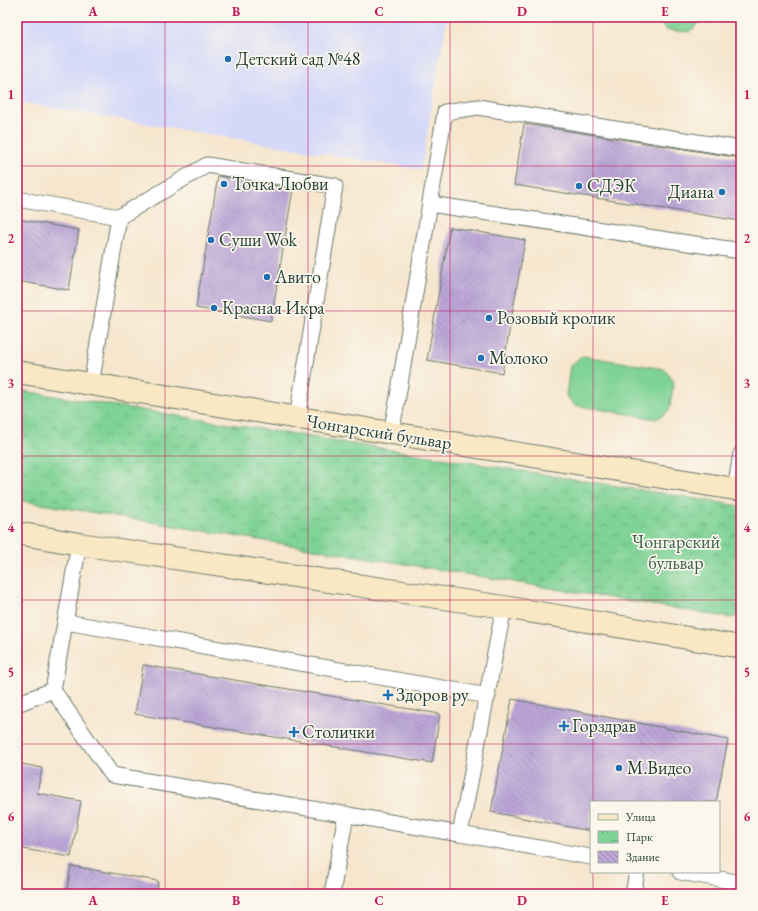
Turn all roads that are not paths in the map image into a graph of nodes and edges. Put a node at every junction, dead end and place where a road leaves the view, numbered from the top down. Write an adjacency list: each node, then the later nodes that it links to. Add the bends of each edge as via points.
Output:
1 (741, 149): 3 (lane, via 478,107 445,112)
2 (17, 199): 4 (lane)
3 (430, 204): 5 (lane); 9 (lane)
4 (119, 217): 7 (lane); 8 (lane, via 207,165 335,186)
5 (741, 252)
6 (17, 372): 7 (main road, Чонгарский бульвар)
7 (91, 385): 8 (main road, Чонгарский бульвар)
8 (297, 418): 9 (main road, Чонгарский бульвар)
9 (391, 433): 11 (main road, Чонгарский бульвар)
10 (741, 454): 11 (lane)
11 (738, 490)
12 (17, 533): 13 (main road)
13 (79, 544): 14 (main road); 15 (lane)
14 (504, 607): 16 (main road); 18 (lane)
15 (66, 622): 17 (lane); 18 (lane)
16 (741, 647)
17 (53, 690): 19 (lane); 20 (lane, via 112,775)
18 (488, 696): 21 (lane)
19 (17, 704)
20 (346, 814): 21 (lane); 26 (lane)
21 (460, 834): 22 (lane)
22 (590, 857)
23 (637, 873): 27 (lane)
24 (686, 873): 25 (lane)
25 (731, 881)
26 (332, 894)
27 (633, 894)

